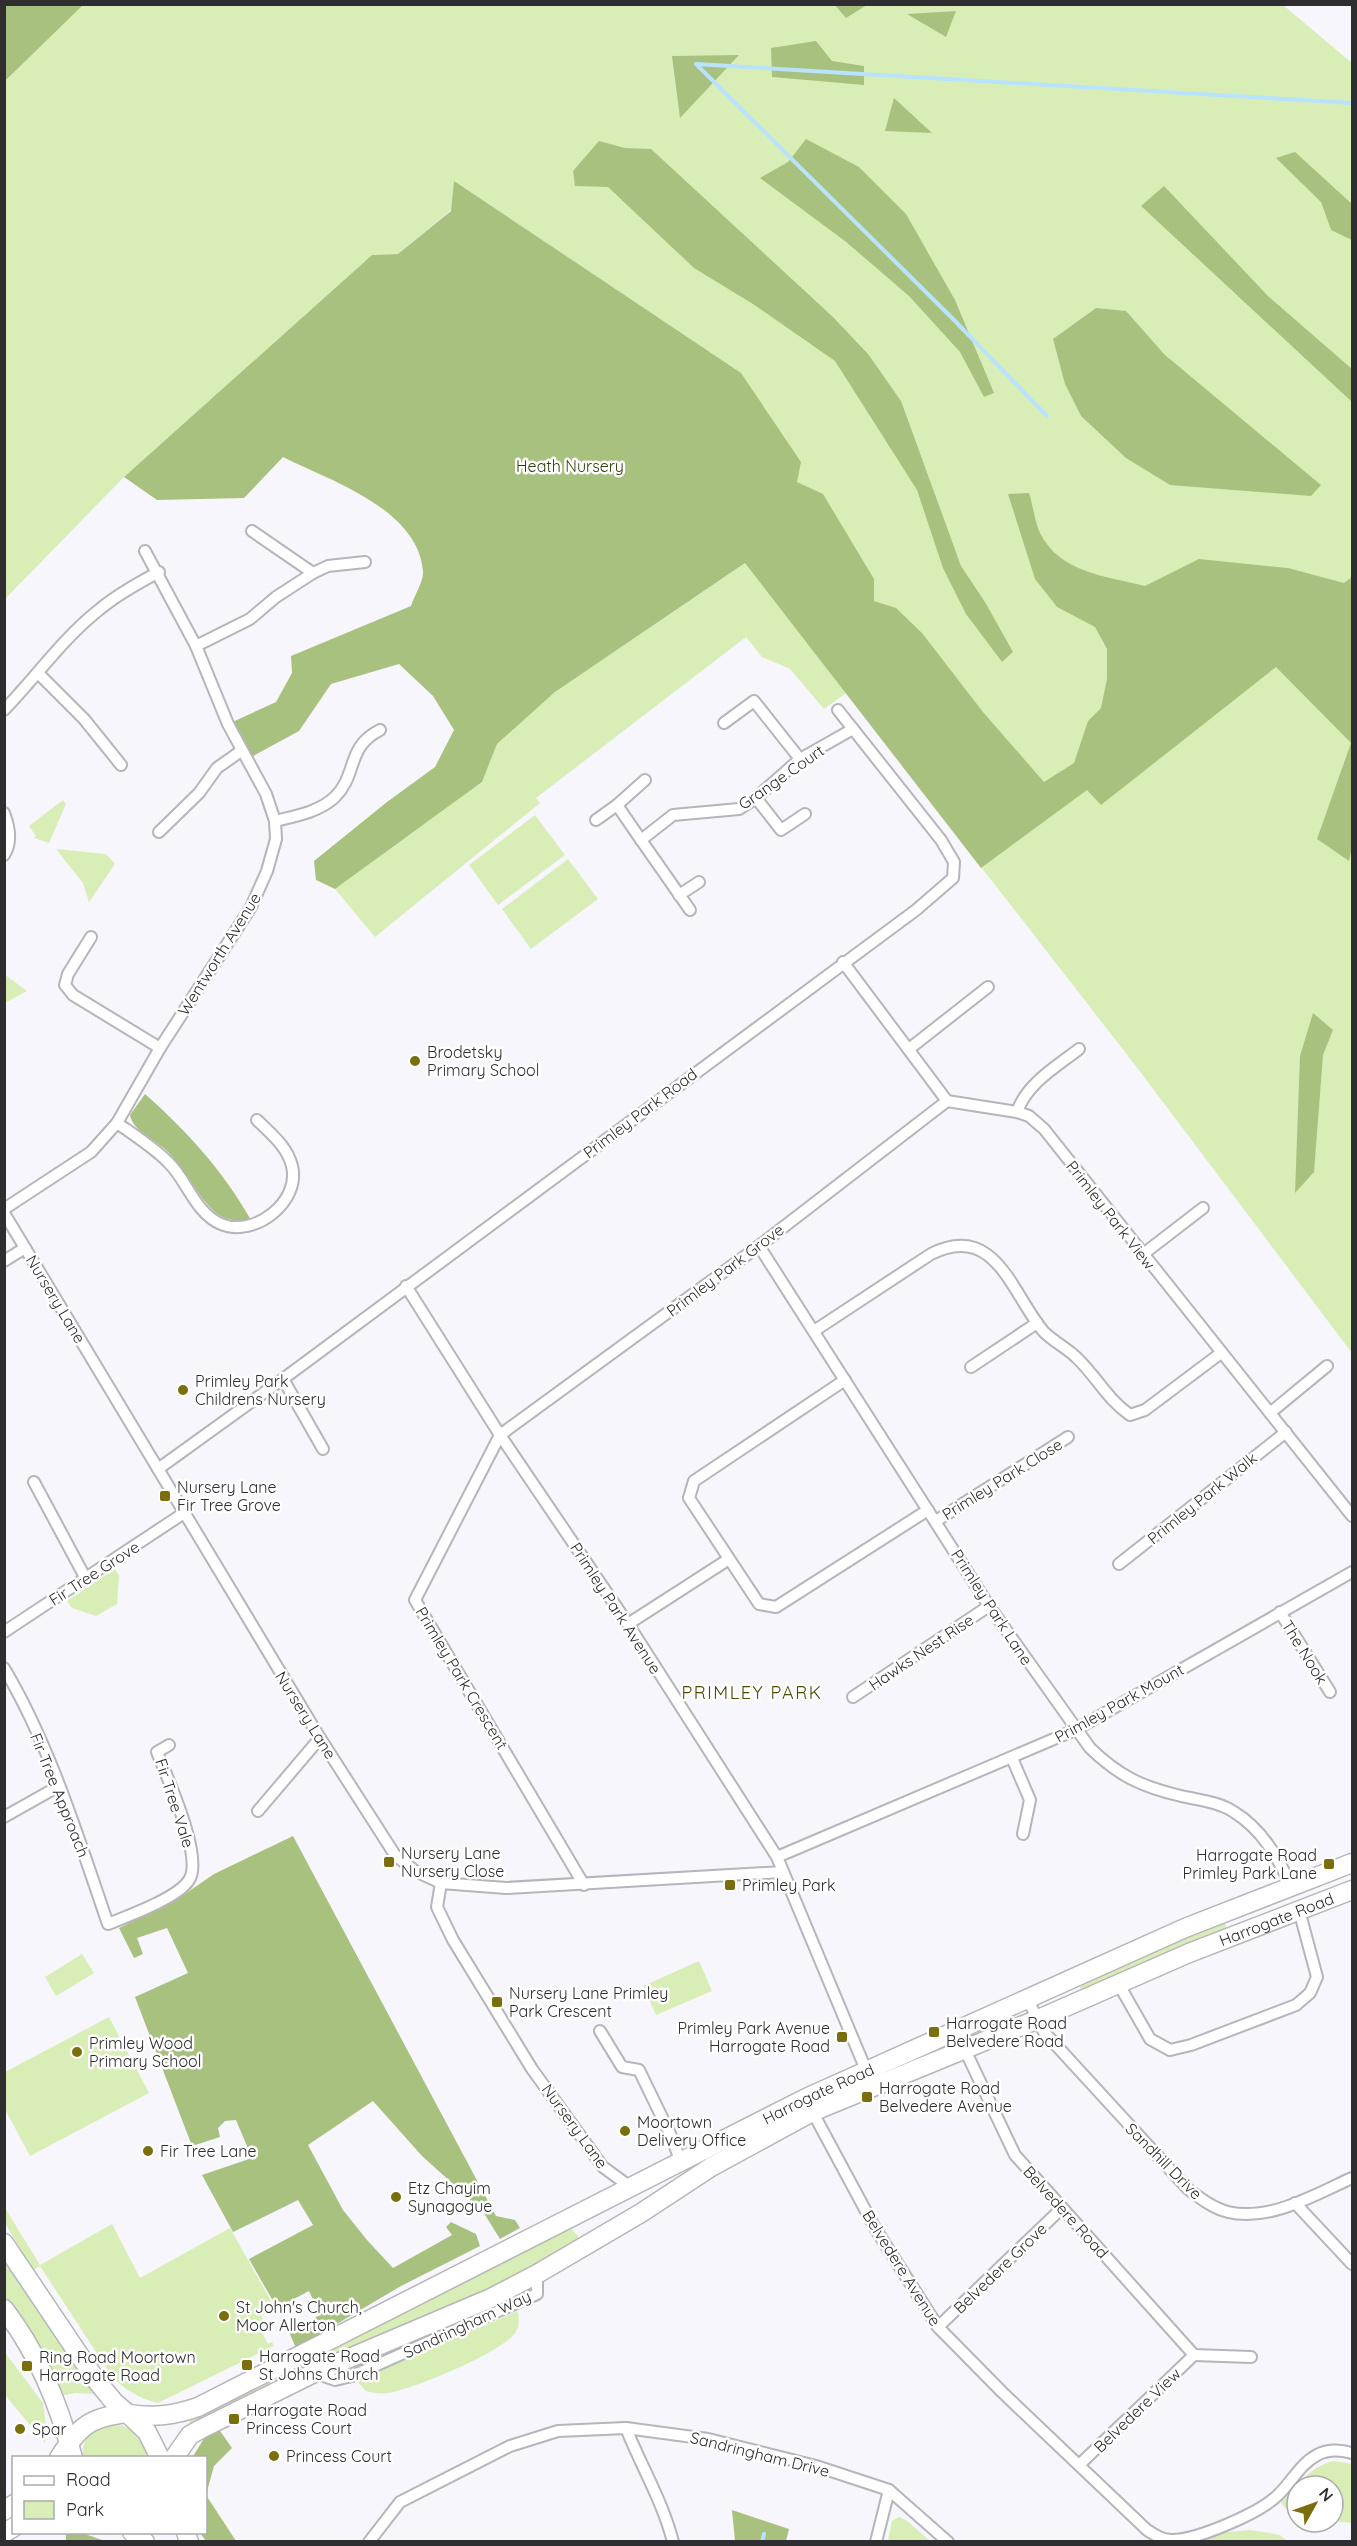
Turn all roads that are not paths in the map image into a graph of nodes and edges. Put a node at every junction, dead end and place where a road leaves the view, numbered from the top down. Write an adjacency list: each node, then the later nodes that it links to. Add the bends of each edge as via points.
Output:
1 (252, 531): 5 (street)
2 (145, 551): 4 (street, Wentworth Avenue)
3 (365, 562): 5 (street, via 328,566)
4 (159, 572): 6 (street, Wentworth Avenue); 7 (street, via 99,609)
5 (313, 573): 6 (street, via 250,619)
6 (196, 646): 13 (street, Wentworth Avenue)
7 (39, 674): 8 (street); 15 (street, via 84,718)
8 (4, 710)
9 (838, 710): 11 (street, Primley Park Road)
10 (724, 723): 14 (street, via 754,701)
11 (853, 729): 14 (street, Grange Court); 30 (street, Primley Park Road, via 941,840 954,862 954,870 953,878 916,910)
12 (380, 730): 22 (street, via 369,735 357,750 336,796 317,809)
13 (241, 751): 22 (street, Wentworth Avenue, via 266,794); 23 (street, via 217,768 199,793)
14 (800, 759): 17 (street, Grange Court)
15 (121, 765)
16 (645, 780): 18 (street)
17 (756, 798): 20 (street, via 781,830); 24 (street, Grange Court, via 739,809 673,815)
18 (617, 805): 21 (street); 24 (street)
19 (4, 813): 25 (street, via 9,832)
20 (805, 814)
21 (596, 820)
22 (275, 821): 32 (street, Wentworth Avenue, via 276,839 267,872 251,907)
23 (159, 832)
24 (641, 840): 27 (street)
25 (4, 855)
26 (699, 882): 27 (street)
27 (679, 895): 28 (street)
28 (690, 910)
29 (91, 937): 32 (street, via 65,985 74,995)
30 (843, 962): 34 (street); 45 (street, Primley Park Road)
31 (988, 987): 34 (street)
32 (160, 1048): 38 (street, Wentworth Avenue)
33 (1079, 1049): 36 (street, via 1032,1086)
34 (909, 1050): 35 (street)
35 (947, 1101): 36 (street, Primley Park View); 41 (street, Primley Park Grove)
36 (1017, 1112): 43 (street, Primley Park View, via 1029,1116 1044,1130)
37 (257, 1119): 38 (street, via 288,1154 293,1185 278,1209 251,1226 239,1227 218,1222 206,1213 170,1163)
38 (117, 1122): 40 (street, Wentworth Avenue, via 91,1152)
39 (1203, 1208): 43 (street)
40 (4, 1211): 42 (street, Nursery Lane)
41 (759, 1246): 47 (street, Primley Park Lane); 55 (street, Primley Park Grove)
42 (25, 1248): 44 (street); 58 (street, Nursery Lane)
43 (1143, 1255): 48 (street, Primley Park View)
44 (4, 1261)
45 (406, 1286): 51 (street, Primley Park Road); 55 (street, Primley Park Avenue)
46 (1037, 1323): 47 (street, via 991,1256 959,1246 931,1254); 48 (street, via 1082,1364 1113,1403 1130,1415 1145,1410); 50 (street)
47 (814, 1331): 52 (street, Primley Park Lane)
48 (1221, 1353): 53 (street, Primley Park View)
49 (1327, 1366): 53 (street)
50 (971, 1367)
51 (283, 1379): 57 (street); 58 (street, Primley Park Road)
52 (845, 1380): 60 (street, Primley Park Lane); 64 (street, via 694,1481 689,1498)
53 (1270, 1413): 54 (street, Primley Park View)
54 (1286, 1432): 62 (street, Primley Park View); 65 (street, Primley Park Walk)
55 (500, 1435): 70 (street, Primley Park Avenue); 88 (street, Primley Park Crescent, via 415,1599)
56 (1068, 1437): 63 (street, Primley Park Close)
57 (323, 1449)
58 (158, 1469): 61 (street, Nursery Lane)
59 (34, 1482): 67 (street)
60 (928, 1510): 63 (street, Primley Park Lane); 64 (street, via 776,1607 759,1604)
61 (184, 1513): 67 (street, Fir Tree Grove); 76 (street, Nursery Lane)
62 (1353, 1516)
63 (936, 1521): 68 (street, Primley Park Lane)
64 (729, 1559): 70 (street)
65 (1119, 1564)
66 (1353, 1572): 69 (street, Primley Park Mount)
67 (86, 1579): 71 (street, Fir Tree Grove)
68 (989, 1606): 74 (street, Hawks Nest Rise); 75 (street, Primley Park Lane)
69 (1280, 1612): 73 (street, The Nook); 75 (street, Primley Park Mount)
70 (628, 1624): 83 (street, Primley Park Avenue)
71 (4, 1632)
72 (4, 1668): 79 (street, Fir Tree Approach)
73 (1330, 1692)
74 (853, 1697)
75 (1076, 1730): 78 (street, Primley Park Mount); 89 (street, Primley Park Lane, via 1109,1767 1136,1783 1233,1811 1272,1847)
76 (320, 1738): 80 (street); 87 (street, Nursery Lane, via 395,1855 415,1871)
77 (169, 1745): 93 (street, Fir Tree Vale, via 157,1752 183,1816 195,1867 179,1889)
78 (1011, 1758): 82 (street, via 1030,1800); 83 (street, Primley Park Mount)
79 (59, 1786): 81 (street); 93 (street, Fir Tree Approach)
80 (258, 1811)
81 (4, 1817)
82 (1023, 1834)
83 (777, 1857): 85 (street, Primley Park Avenue)
84 (1353, 1863): 89 (highway, Harrogate Road)
85 (783, 1872): 88 (street); 99 (street, Primley Park Avenue)
86 (1353, 1872): 89 (highway, via 1303,1890)
87 (441, 1883): 88 (street, via 506,1888); 104 (street, Nursery Lane, via 437,1907 453,1940 532,2069 603,2167)
88 (584, 1885)
89 (1292, 1887): 91 (highway, Harrogate Road)
90 (1353, 1890): 92 (highway, Harrogate Road)
91 (1229, 1910): 92 (highway, via 1240,1925 1285,1908); 95 (highway, Harrogate Road)
92 (1299, 1910): 94 (highway, Harrogate Road); 94 (street, via 1317,1977 1310,1994 1296,2005 1170,2050 1150,2039)
93 (108, 1924)
94 (1118, 1983): 96 (highway, Harrogate Road)
95 (1027, 1998): 96 (street, Sandhill Drive); 99 (highway, Harrogate Road)
96 (1036, 2020): 98 (highway, Harrogate Road); 105 (street, Sandhill Drive, via 1188,2189 1208,2204 1246,2214)
97 (600, 2031): 101 (street, via 622,2067 639,2070)
98 (964, 2050): 100 (highway, Harrogate Road); 106 (street, Belvedere Road, via 1015,2155)
99 (866, 2070): 100 (highway, Harrogate Road)
100 (809, 2105): 101 (highway, Harrogate Road); 103 (highway, Harrogate Road); 112 (street, Belvedere Avenue, via 875,2228)
101 (680, 2160): 104 (highway, Harrogate Road)
102 (1353, 2178): 105 (street, Sandhill Drive)
103 (692, 2180): 104 (highway, via 687,2171 680,2169 658,2179); 108 (highway, Harrogate Road)
104 (637, 2182): 107 (highway, Harrogate Road)
105 (1295, 2203): 110 (street)
106 (1062, 2208): 112 (street, Belvedere Grove); 113 (street, Belvedere Road)
107 (579, 2212): 108 (highway, via 592,2232); 115 (highway, Harrogate Road, via 198,2407 168,2415)
108 (603, 2236): 120 (highway, Harrogate Road, via 491,2298 314,2373 190,2435)
109 (6, 2245): 115 (highway, via 96,2380)
110 (1353, 2264)
111 (7, 2319): 117 (highway, via 50,2387)
112 (938, 2327): 121 (street, Belvedere Avenue)
113 (1194, 2355): 114 (street); 121 (street, Belvedere View)
114 (1251, 2357)
115 (129, 2414): 117 (highway, Harrogate Road, via 96,2419 76,2432); 119 (highway, via 147,2432)
116 (626, 2428): 122 (street, Sandringham Drive, via 708,2439 816,2466); 123 (street, Sandringham Drive, via 558,2431 510,2446 400,2502); 124 (street, via 667,2517)
117 (67, 2452)
118 (1353, 2454): 121 (street, Belvedere Avenue, via 1330,2451 1317,2456 1278,2495 1249,2515 1171,2540 1147,2530)
119 (159, 2456)
120 (175, 2456)
121 (1079, 2465)
122 (889, 2490): 125 (street); 126 (street, Sandringham Drive)
123 (369, 2541)
124 (673, 2541)
125 (876, 2541)
126 (948, 2541)

